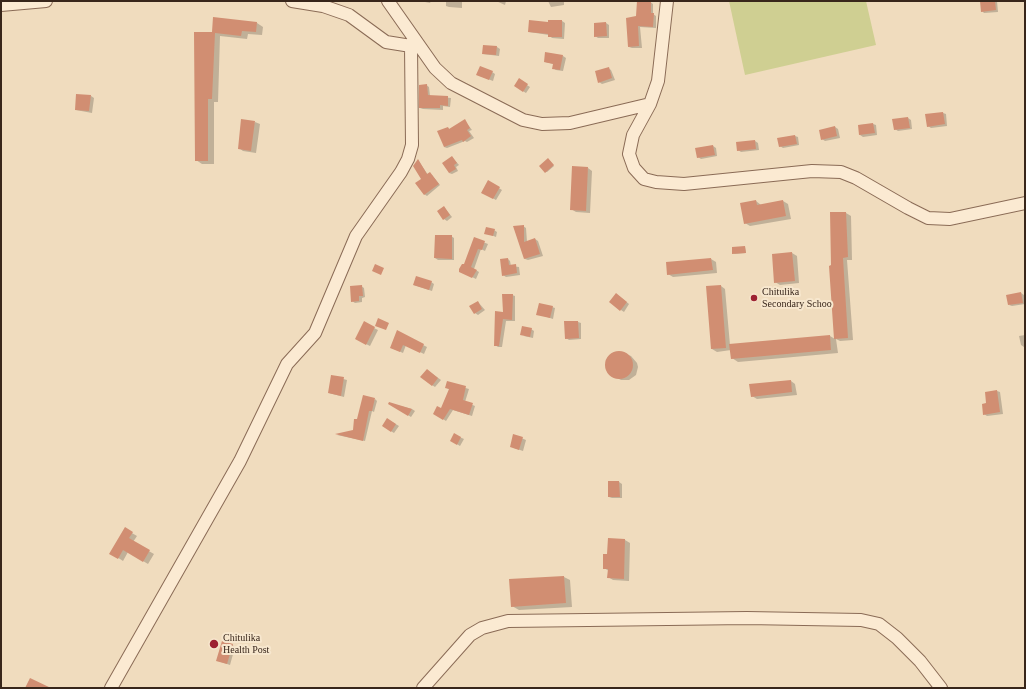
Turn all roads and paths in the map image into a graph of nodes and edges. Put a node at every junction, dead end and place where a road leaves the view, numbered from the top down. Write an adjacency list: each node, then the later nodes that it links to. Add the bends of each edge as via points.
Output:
1 (46, 1): 5 (street)
2 (292, 1): 6 (street, via 323,6 349,15 386,42)
3 (388, 1): 6 (street)
4 (668, 1): 7 (street, via 658,82)
5 (1, 5)
6 (414, 44): 7 (street, via 451,83 524,120 542,124 570,123); 9 (street, via 412,145 408,159 356,236 315,333 287,364 240,460)
7 (650, 104): 8 (street, via 633,135 629,154 634,168 644,179 684,184 812,171 841,172 863,181 928,218 950,219)
8 (1025, 203)
9 (111, 688)
10 (423, 688): 11 (street, via 470,635 482,628 508,621 747,618 861,620 879,624 920,661)
11 (941, 688)

